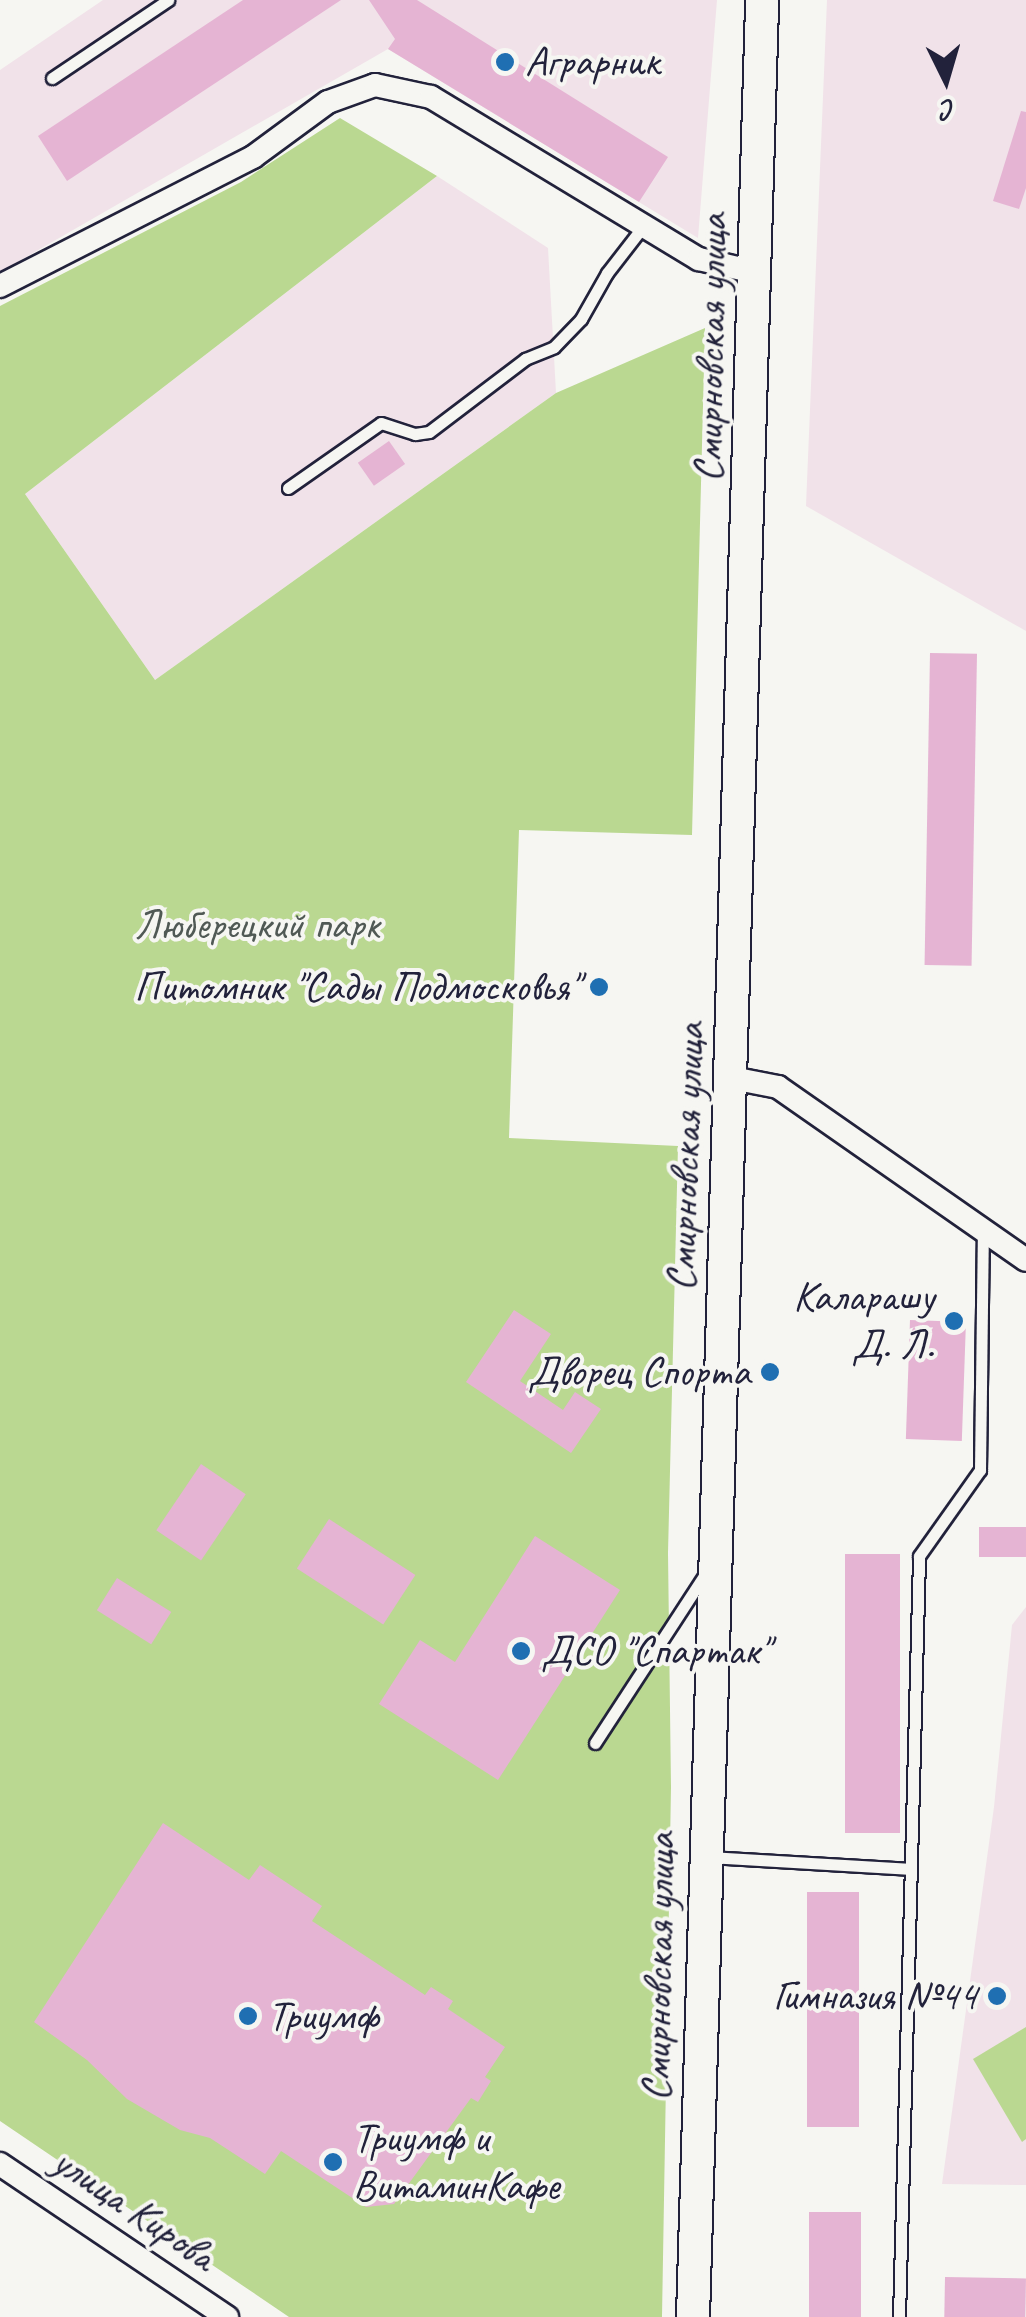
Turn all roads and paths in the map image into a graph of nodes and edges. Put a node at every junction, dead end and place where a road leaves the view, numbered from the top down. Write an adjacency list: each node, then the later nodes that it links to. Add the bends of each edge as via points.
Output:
1 (168, 0): 3 (lane)
2 (762, 0): 5 (main road, Смирновская улица)
3 (52, 78)
4 (645, 224): 5 (street, via 699,259); 6 (street, via 431,97 375,86 328,102 252,157); 7 (lane, via 582,319 554,347 525,359 429,432 380,423)
5 (755, 272): 8 (main road, Смирновская улица)
6 (0, 286)
7 (288, 488)
8 (732, 1078): 9 (street, via 778,1088); 11 (main road, Смирновская улица)
9 (983, 1230): 10 (street); 14 (lane, via 980,1470 919,1556)
10 (1026, 1260)
11 (714, 1561): 12 (lane); 13 (main road, Смирновская улица)
12 (595, 1743)
13 (704, 1857): 14 (lane); 17 (main road, Смирновская улица)
14 (911, 1870): 18 (lane)
15 (0, 2164): 16 (street, улица Кирова)
16 (227, 2317)
17 (693, 2317)
18 (898, 2317)

